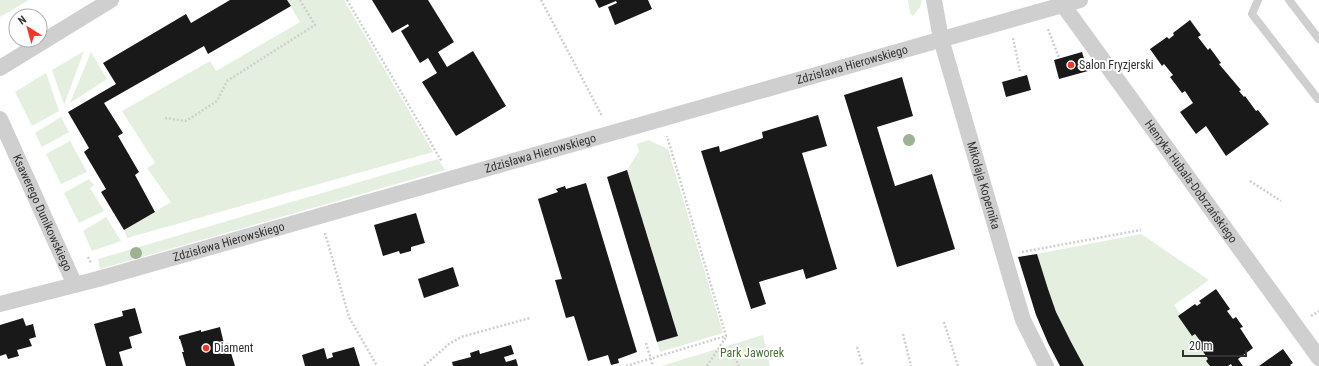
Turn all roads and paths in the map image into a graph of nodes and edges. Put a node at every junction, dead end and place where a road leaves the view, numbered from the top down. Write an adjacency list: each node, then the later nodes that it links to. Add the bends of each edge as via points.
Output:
1 (111, 0): 15 (street)
2 (300, 0): 18 (path, via 315,25 227,80 217,101 186,121)
3 (348, 0): 22 (path)
4 (541, 0): 21 (path, via 603,118)
5 (934, 0): 12 (street, Mikołaja Kopernika)
6 (1080, 0): 9 (street, Zdzisława Hierowskiego)
7 (1258, 0): 17 (lane, via 1252,14)
8 (1289, 0): 13 (lane)
9 (1063, 5): 12 (street, Zdzisława Hierowskiego); 37 (street, Henryka Hubala-Dobrzańskiego)
10 (1047, 26): 14 (path)
11 (1012, 36): 16 (path)
12 (941, 39): 21 (street, Zdzisława Hierowskiego); 27 (street, Mikołaja Kopernika)
13 (1319, 39)
14 (1059, 58)
15 (0, 68)
16 (1020, 71)
17 (1319, 98)
18 (165, 118)
19 (0, 119): 28 (street, Ksawerego Dunikowskiego)
20 (665, 130): 33 (path)
21 (608, 134): 25 (street, Zdzisława Hierowskiego)
22 (444, 165)
23 (1250, 180): 24 (path)
24 (1280, 201)
25 (320, 216): 28 (street, Zdzisława Hierowskiego); 39 (path, via 349,317)
26 (1141, 230): 27 (path)
27 (1004, 255): 48 (street, Mikołaja Kopernika, via 1023,320)
28 (75, 285): 29 (street, Zdzisława Hierowskiego)
29 (0, 304)
30 (530, 318): 40 (path, via 462,337 449,344)
31 (944, 322): 47 (path)
32 (903, 334): 46 (path)
33 (726, 336): 38 (path); 43 (path)
34 (646, 343): 38 (path)
35 (857, 347): 45 (path)
36 (734, 354): 44 (path)
37 (1319, 358)
38 (650, 359): 41 (path); 42 (path)
39 (377, 366)
40 (424, 366)
41 (626, 366)
42 (653, 366)
43 (707, 366)
44 (738, 366)
45 (863, 366)
46 (911, 366)
47 (958, 366)
48 (1046, 366)

